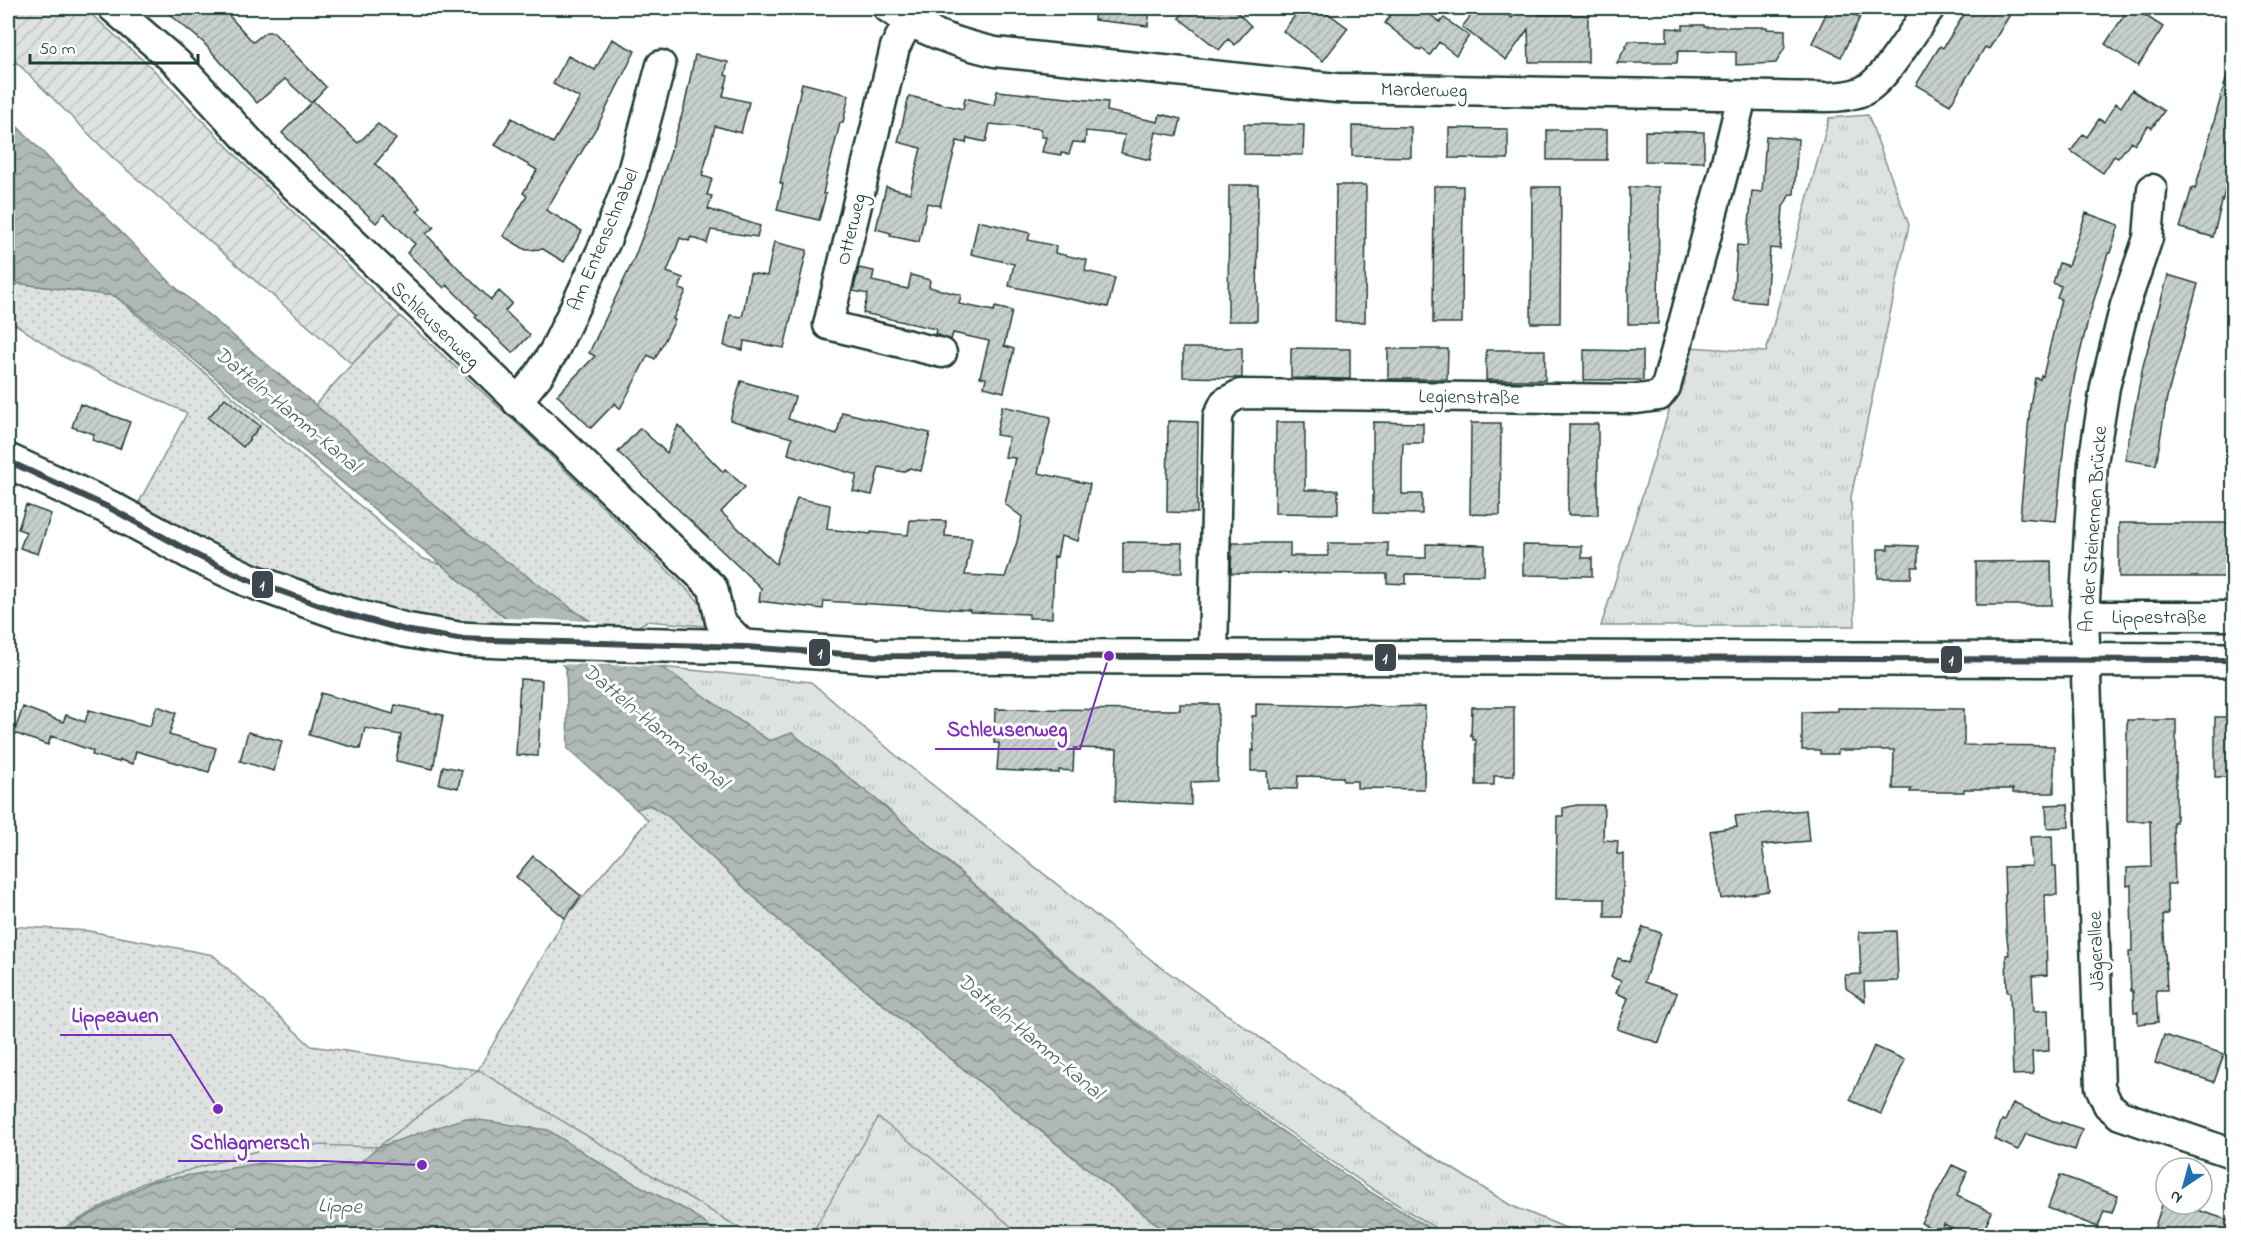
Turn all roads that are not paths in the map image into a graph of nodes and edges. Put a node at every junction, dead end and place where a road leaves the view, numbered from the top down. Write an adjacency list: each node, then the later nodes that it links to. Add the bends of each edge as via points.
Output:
1 (113, 8): 8 (street, Schleusenweg, via 177,63 261,154)
2 (1930, 8): 5 (street, Marderweg, via 1883,75 1864,91 1842,97)
3 (898, 15): 5 (street, Marderweg, via 956,43 995,52 1336,88); 7 (street, Otterweg, via 895,47 828,325)
4 (661, 65): 8 (street, Am Entenschnabel, via 632,172 606,241 554,351)
5 (1742, 96): 13 (street, Legienstraße, via 1666,387 1659,396 1637,399 1240,394 1225,402 1218,416)
6 (2151, 189): 10 (street, An der Steinernen Brücke, via 2148,238 2125,304 2096,441)
7 (942, 353)
8 (518, 402): 12 (street, Schleusenweg, via 713,588 720,621)
9 (8, 461): 12 (main road, via 101,503 249,580 371,622 458,639)
10 (2084, 616): 11 (street, Lippestraße); 14 (street, An der Steinernen Brücke)
11 (2234, 616)
12 (745, 647): 13 (main road, via 874,656)
13 (1213, 656): 14 (main road)
14 (2085, 659): 15 (main road); 16 (street, Jägerallee, via 2100,1087 2108,1105 2120,1115)
15 (2234, 660)
16 (2234, 1154)

